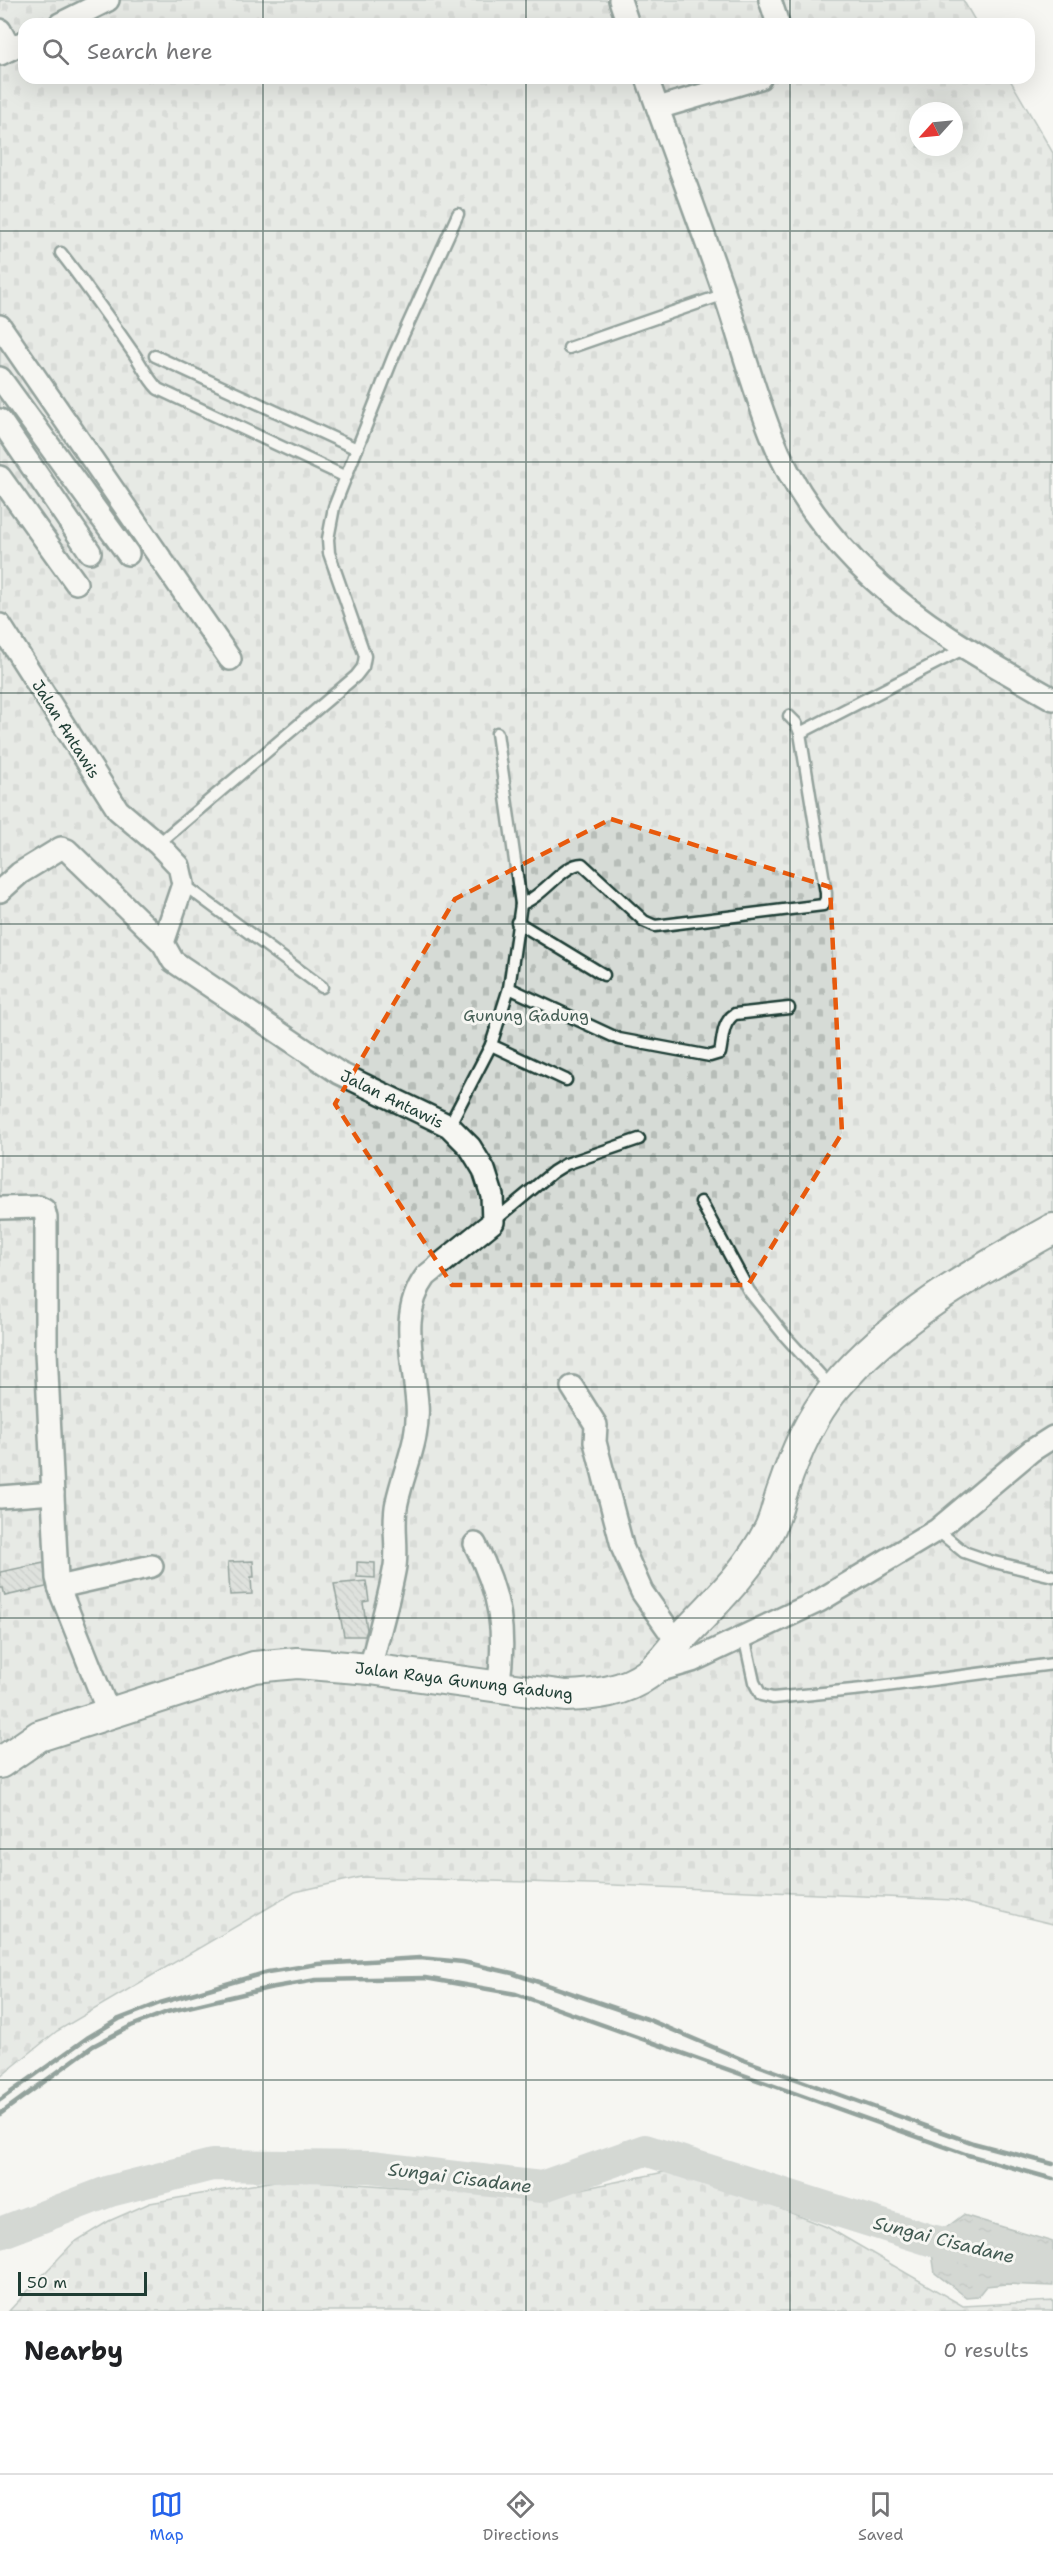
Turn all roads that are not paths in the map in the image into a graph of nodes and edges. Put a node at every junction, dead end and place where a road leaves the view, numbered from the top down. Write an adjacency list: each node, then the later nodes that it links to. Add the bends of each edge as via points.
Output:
1 (108, 0): 4 (street)
2 (620, 0): 5 (street)
3 (770, 0): 6 (street)
4 (72, 18)
5 (626, 18)
6 (776, 18)
7 (0, 30): 8 (street)
8 (11, 48)
9 (649, 84): 11 (street)
10 (740, 84): 11 (street)
11 (658, 108): 14 (street)
12 (458, 214): 20 (lane, via 394,355)
13 (61, 253): 22 (lane, via 158,389)
14 (725, 294): 16 (lane); 27 (street, via 771,436 816,515 870,577)
15 (0, 326): 28 (street)
16 (569, 348)
17 (155, 356): 20 (lane)
18 (0, 378): 24 (street)
19 (0, 420): 23 (street)
20 (357, 449): 22 (lane)
21 (0, 477): 25 (street)
22 (346, 477): 33 (lane, via 329,525 329,553 365,656 363,667)
23 (90, 552)
24 (128, 554)
25 (76, 583)
26 (0, 626): 33 (street, Jalan Antawis, via 118,810)
27 (965, 648): 29 (street); 32 (lane)
28 (230, 659)
29 (1053, 699)
30 (789, 716): 32 (lane)
31 (497, 733): 36 (lane)
32 (800, 733): 36 (lane, via 826,893 822,905 655,926 644,921 582,864)
33 (158, 844): 34 (street, Jalan Antawis, via 179,866)
34 (183, 884): 38 (street); 40 (lane)
35 (0, 891): 38 (street, Jalan Antawis, via 20,873 61,848 67,849)
36 (521, 904): 37 (lane)
37 (517, 922): 39 (lane); 41 (lane)
38 (163, 943): 45 (street, Jalan Antawis, via 173,961 339,1073)
39 (604, 975)
40 (322, 987)
41 (509, 988): 42 (lane, via 619,1039 711,1056 720,1053 728,1018); 43 (lane)
42 (789, 1008)
43 (491, 1045): 44 (lane); 45 (lane)
44 (566, 1080)
45 (449, 1126): 49 (street, Jalan Antawis, via 470,1147 484,1170 492,1195)
46 (639, 1139): 49 (lane, via 566,1164)
47 (700, 1202): 52 (lane, via 749,1291)
48 (0, 1207): 54 (street, via 39,1207 46,1218 46,1352)
49 (493, 1222): 64 (street, via 426,1276 412,1299 409,1329 417,1405 416,1438 397,1501 395,1565)
50 (1053, 1229): 52 (street, Jalan Raya Gunung Gadung, via 931,1301 852,1367)
51 (572, 1387): 62 (street, via 596,1425 595,1442 623,1549 642,1592)
52 (834, 1389): 62 (street, Jalan Raya Gunung Gadung, via 805,1433 772,1526 757,1552)
53 (1053, 1437): 56 (street, via 1031,1450)
54 (53, 1493): 55 (street); 60 (street)
55 (0, 1497)
56 (937, 1530): 59 (lane, via 964,1552); 61 (street, via 819,1601)
57 (475, 1544): 66 (street, via 488,1569 501,1619 503,1659)
58 (152, 1566): 60 (street)
59 (1053, 1576)
60 (59, 1587): 67 (street)
61 (744, 1636): 63 (lane, via 754,1682 761,1695 773,1698); 65 (street, via 692,1661)
62 (677, 1642): 65 (street, Jalan Raya Gunung Gadung)
63 (1053, 1664)
64 (370, 1669): 66 (street, Jalan Raya Gunung Gadung); 67 (street, Jalan Raya Gunung Gadung, via 297,1663 254,1667)
65 (648, 1674): 66 (street, Jalan Raya Gunung Gadung, via 619,1689 595,1695 566,1696)
66 (498, 1687)
67 (109, 1714): 68 (street, Jalan Raya Gunung Gadung, via 39,1736)
68 (0, 1763)

